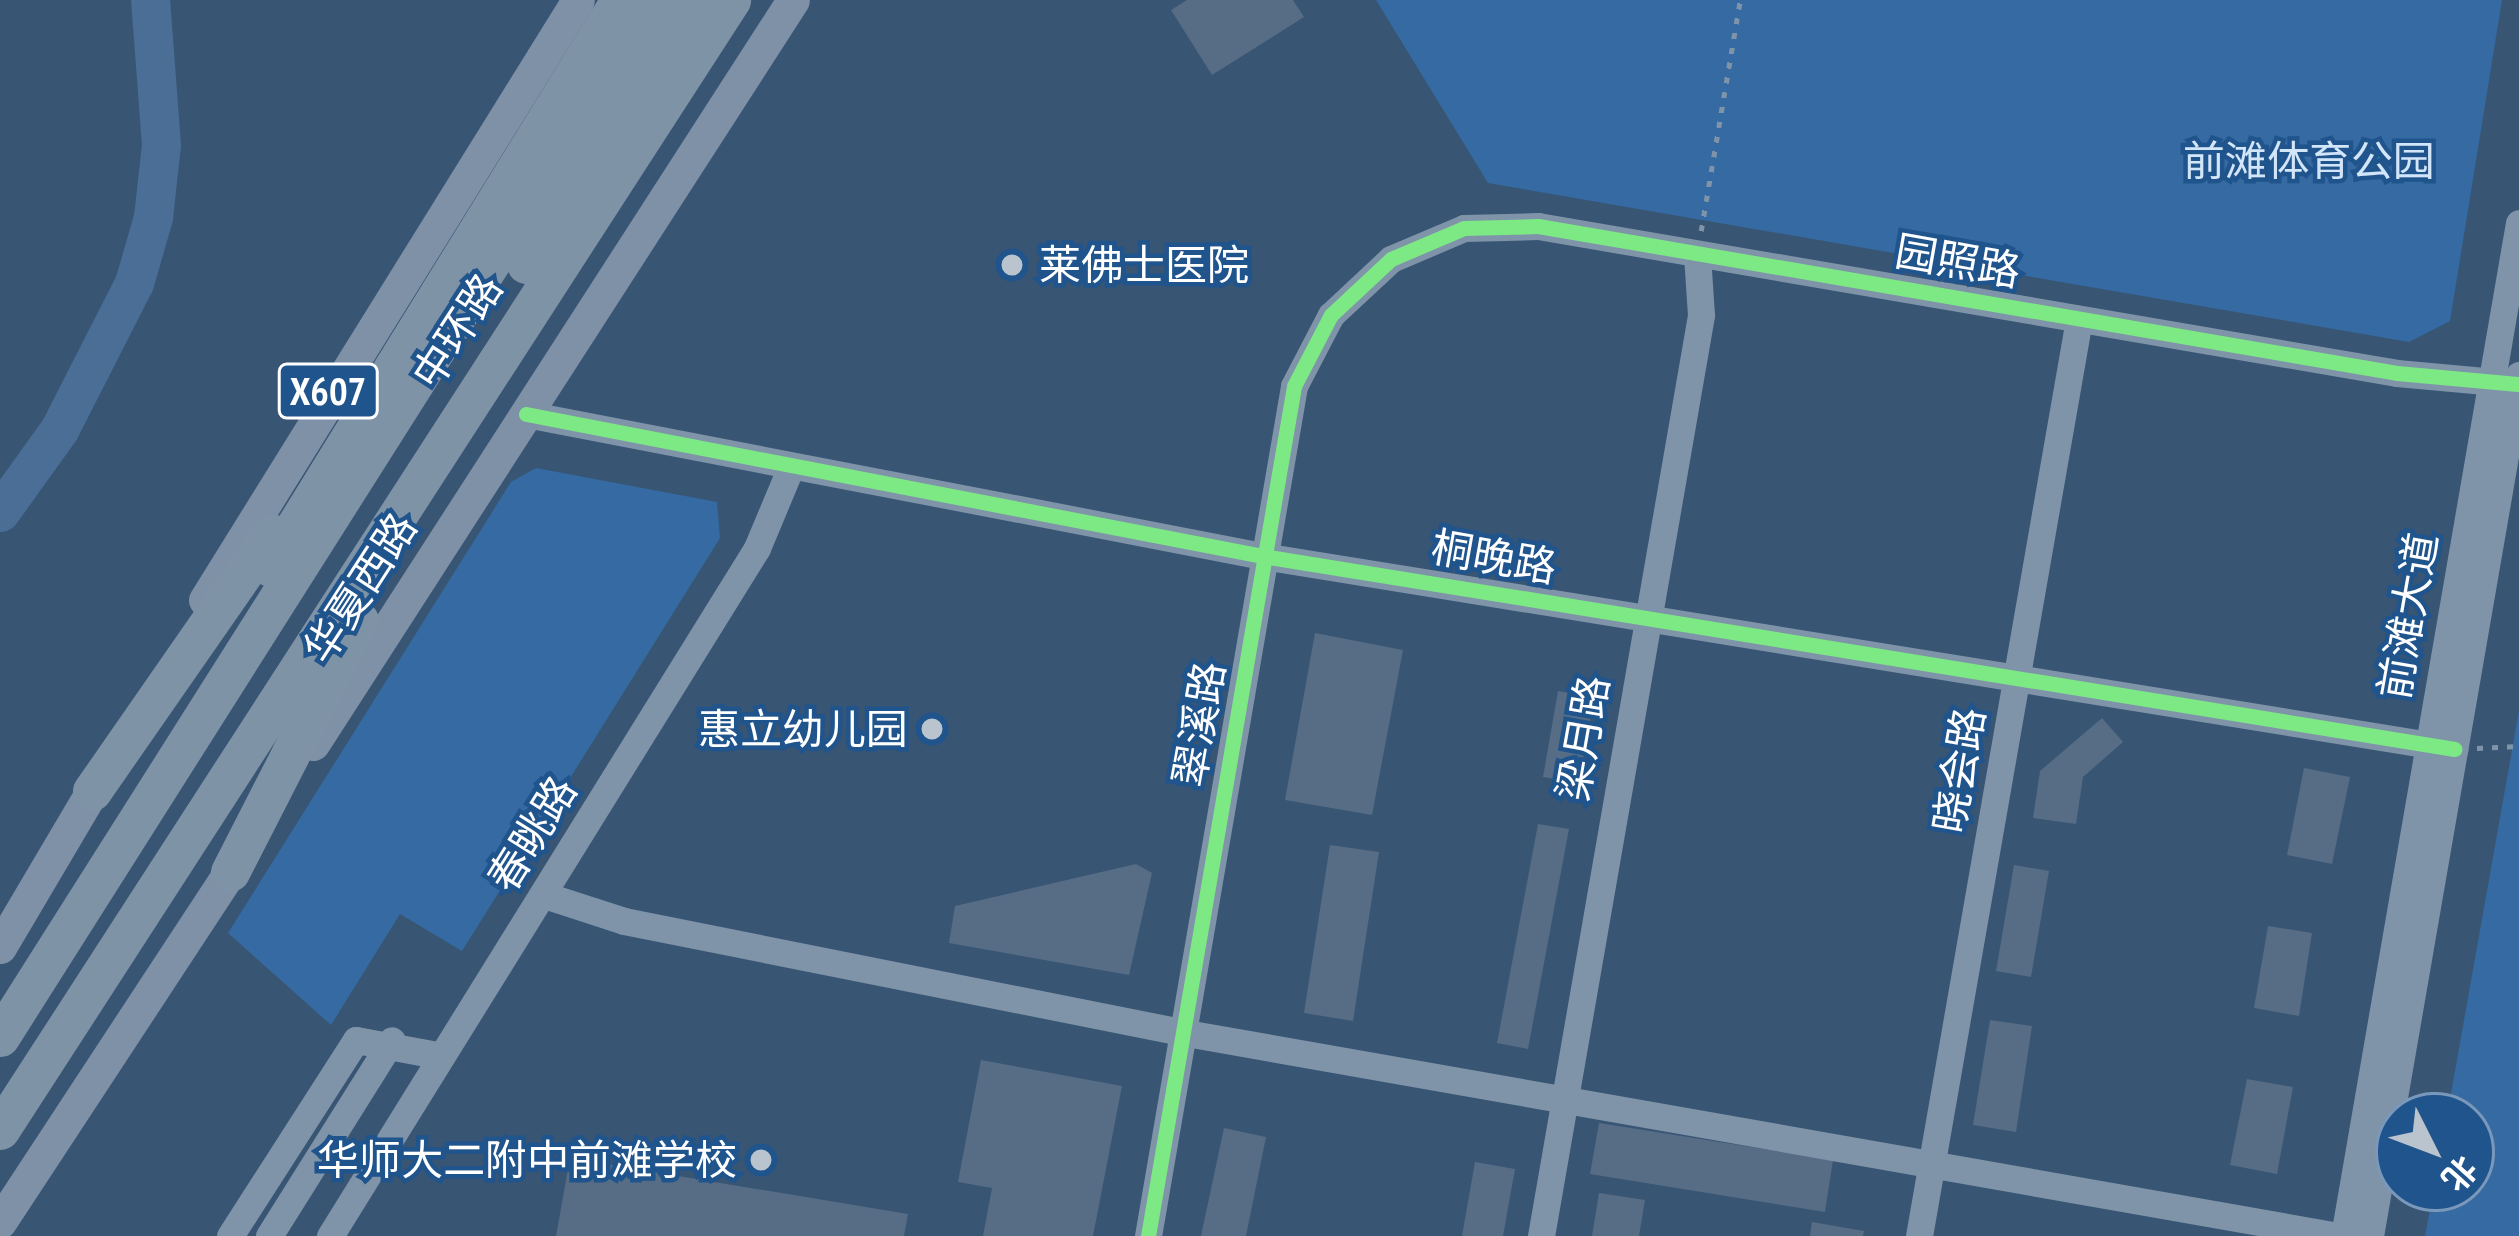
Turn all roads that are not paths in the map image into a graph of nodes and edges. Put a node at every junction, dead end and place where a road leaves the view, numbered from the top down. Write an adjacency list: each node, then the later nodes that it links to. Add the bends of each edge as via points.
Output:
1 (578, 0): 20 (main road, X607, via 342,367)
2 (620, 0): 10 (highway, 中环路)
3 (657, 0): 21 (highway, 中环路)
4 (691, 0): 23 (highway, 中环路, via 188,803)
5 (731, 0): 12 (highway, 中环路)
6 (793, 0): 14 (main road, 华夏西路)
7 (2519, 224): 13 (street, 前滩大道)
8 (1697, 254): 9 (street, 园照路, via 1497,224); 11 (street, 园照路); 17 (street, 梁月路, via 1702,315)
9 (1391, 259): 16 (street, 翠溪路, via 1307,354)
10 (441, 287): 20 (highway); 21 (highway, 中环路, via 169,731)
11 (2078, 319): 13 (street, 园照路); 18 (street, 晓会路)
12 (488, 370): 22 (highway); 23 (highway, 中环路, via 207,822)
13 (2509, 380): 19 (street, 前滩大道)
14 (526, 414): 15 (street, 桐晚路); 22 (main road, 华夏西路)
15 (790, 469): 16 (street, 桐晚路); 24 (street, 春眺路, via 757,548)
16 (1263, 556): 17 (street, 桐晚路); 27 (street, 翠溪路)
17 (1646, 620): 18 (street, 桐晚路); 30 (street, 梁月路)
18 (2018, 681): 19 (street, 桐晚路); 32 (street, 晓会路)
19 (2442, 747): 40 (street, 前滩大道); 41 (street, 前滩大道)
20 (92, 791): 25 (main road, X607)
21 (108, 862): 26 (highway, 中环路)
22 (230, 872): 33 (main road, 华夏西路)
23 (147, 895): 31 (highway, 中环路)
24 (544, 895): 27 (street, via 624,921); 29 (street, 春眺路)
25 (0, 947)
26 (9, 1023)
27 (1186, 1033): 30 (street); 37 (street, 翠溪路)
28 (392, 1040): 29 (street); 34 (street, via 356,1040); 35 (street)
29 (442, 1055): 36 (street, 春眺路)
30 (1564, 1095): 32 (street); 38 (street, 梁月路)
31 (0, 1130)
32 (1934, 1159): 39 (street, 晓会路); 40 (street)
33 (0, 1222)
34 (230, 1236)
35 (269, 1236)
36 (330, 1236)
37 (1148, 1236)
38 (1541, 1236)
39 (1919, 1236)
40 (2341, 1236)
41 (2370, 1236)

